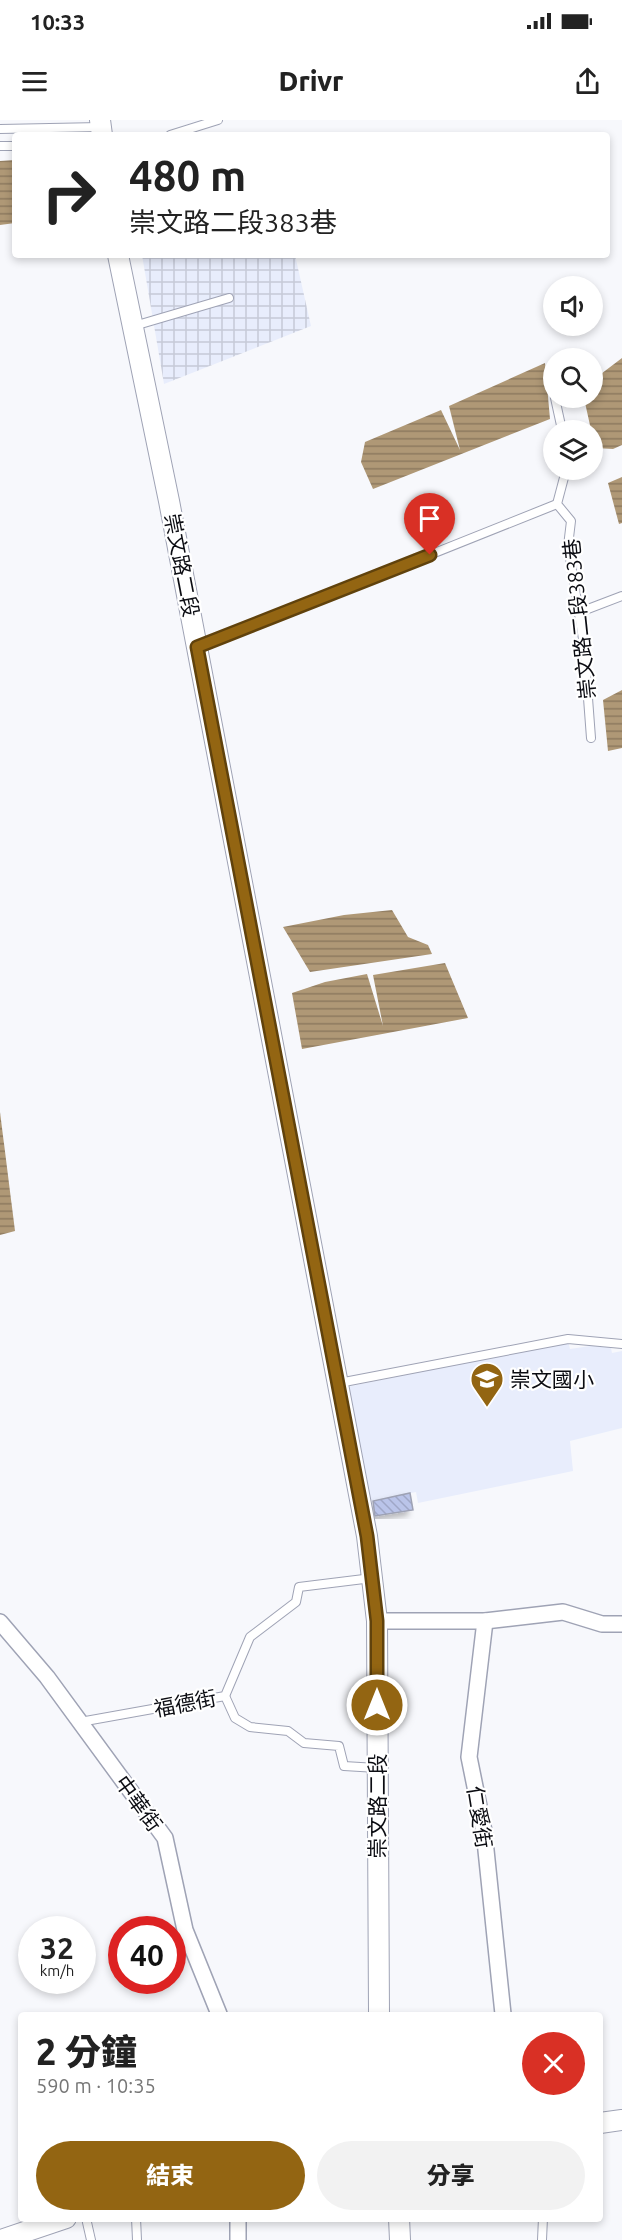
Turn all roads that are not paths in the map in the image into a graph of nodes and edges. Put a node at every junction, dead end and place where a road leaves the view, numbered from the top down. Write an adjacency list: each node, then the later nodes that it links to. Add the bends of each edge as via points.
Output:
1 (218, 120): 4 (lane)
2 (101, 127): 3 (lane)
3 (0, 129)
4 (180, 132)
5 (119, 258): 7 (street, 崇文路二段)
6 (228, 298): 7 (lane)
7 (133, 326): 12 (street, 崇文路二段)
8 (563, 480): 9 (lane)
9 (557, 504): 11 (lane, 崇文路二段383巷, via 571,521 568,546); 12 (lane)
10 (622, 596): 11 (lane)
11 (580, 612): 13 (lane, 崇文路二段383巷)
12 (197, 647): 15 (street, 崇文路二段)
13 (591, 738)
14 (622, 1344): 15 (lane, via 568,1339)
15 (338, 1384): 16 (street, 崇文路二段)
16 (372, 1578): 17 (street, 崇文路二段); 21 (lane, 福德街, via 298,1587 296,1602 250,1637)
17 (377, 1621): 18 (street); 23 (street, 崇文路二段)
18 (485, 1621): 20 (street, via 563,1612 602,1624); 26 (street, 仁愛街, via 469,1757 484,1831)
19 (0, 1622): 22 (street, 中華街)
20 (622, 1624)
21 (225, 1696): 22 (lane, 福德街); 23 (lane, via 235,1718 250,1727 288,1731 304,1743 339,1746 344,1766)
22 (80, 1722): 24 (street, 中華街, via 165,1838 185,1930)
23 (377, 1768): 25 (street, 崇文路二段)
24 (218, 2012)
25 (379, 2012)
26 (502, 2012)
27 (622, 2120): 28 (street)
28 (603, 2123)
29 (54, 2222): 35 (street)
30 (87, 2222): 36 (lane)
31 (136, 2222): 37 (lane)
32 (238, 2222): 38 (street)
33 (399, 2222): 39 (street)
34 (543, 2222): 40 (lane)
35 (1, 2240)
36 (91, 2240)
37 (137, 2240)
38 (238, 2240)
39 (400, 2240)
40 (542, 2240)

